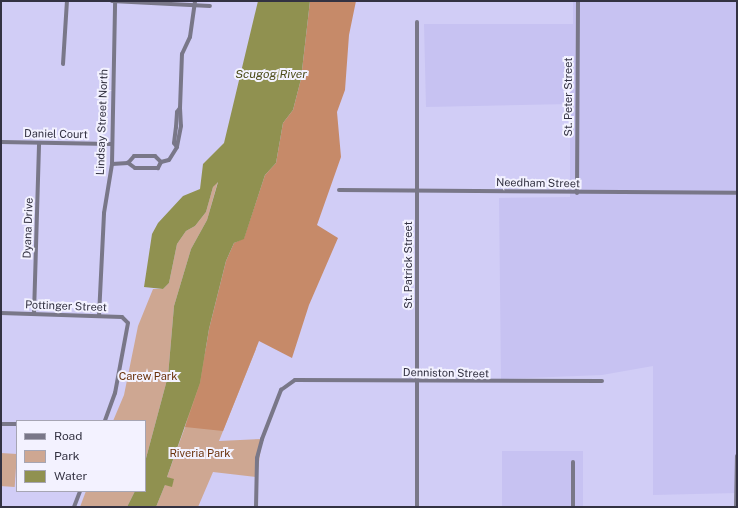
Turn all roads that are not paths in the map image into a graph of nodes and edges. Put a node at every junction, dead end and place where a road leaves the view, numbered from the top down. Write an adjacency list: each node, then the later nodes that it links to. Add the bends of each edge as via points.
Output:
1 (67, 1): 8 (street)
2 (112, 1): 3 (street)
3 (115, 1): 5 (street); 14 (street, Lindsay Street North)
4 (578, 1): 21 (street, St. Peter Street)
5 (194, 3): 6 (street); 9 (street, via 190,37 182,54)
6 (210, 6)
7 (417, 22): 20 (street, St. Patrick Street)
8 (64, 64)
9 (180, 108): 10 (street); 11 (street, via 177,112)
10 (181, 126): 11 (street); 15 (street)
11 (176, 127): 15 (street, via 174,143)
12 (1, 142): 13 (street, Daniel Court)
13 (40, 143): 14 (street, Daniel Court); 24 (street, Dyana Drive)
14 (111, 144): 18 (street, Lindsay Street North)
15 (177, 148): 16 (street, via 169,160)
16 (161, 162): 17 (street, via 158,168 135,168); 17 (street, via 155,156 134,156)
17 (128, 163): 18 (street)
18 (112, 164): 25 (street, Lindsay Street North, via 104,213)
19 (338, 190): 20 (street, Needham Street)
20 (417, 190): 21 (street, Needham Street); 26 (street, St. Patrick Street)
21 (577, 193): 22 (street, Needham Street)
22 (737, 193)
23 (1, 313): 24 (street, Pottinger Street)
24 (34, 314): 25 (street, Pottinger Street)
25 (99, 316): 28 (street, Pottinger Street, via 122,317 128,323 115,393)
26 (418, 381): 27 (street, Denniston Street); 35 (street, Denniston Street, via 291,382 281,390 262,439 257,458); 36 (street, St. Patrick Street)
27 (602, 382)
28 (105, 420)
29 (1, 424): 30 (street)
30 (16, 424)
31 (737, 456): 38 (street)
32 (573, 462): 37 (street)
33 (80, 492): 34 (street)
34 (74, 507)
35 (256, 507)
36 (417, 507)
37 (573, 507)
38 (736, 507)

